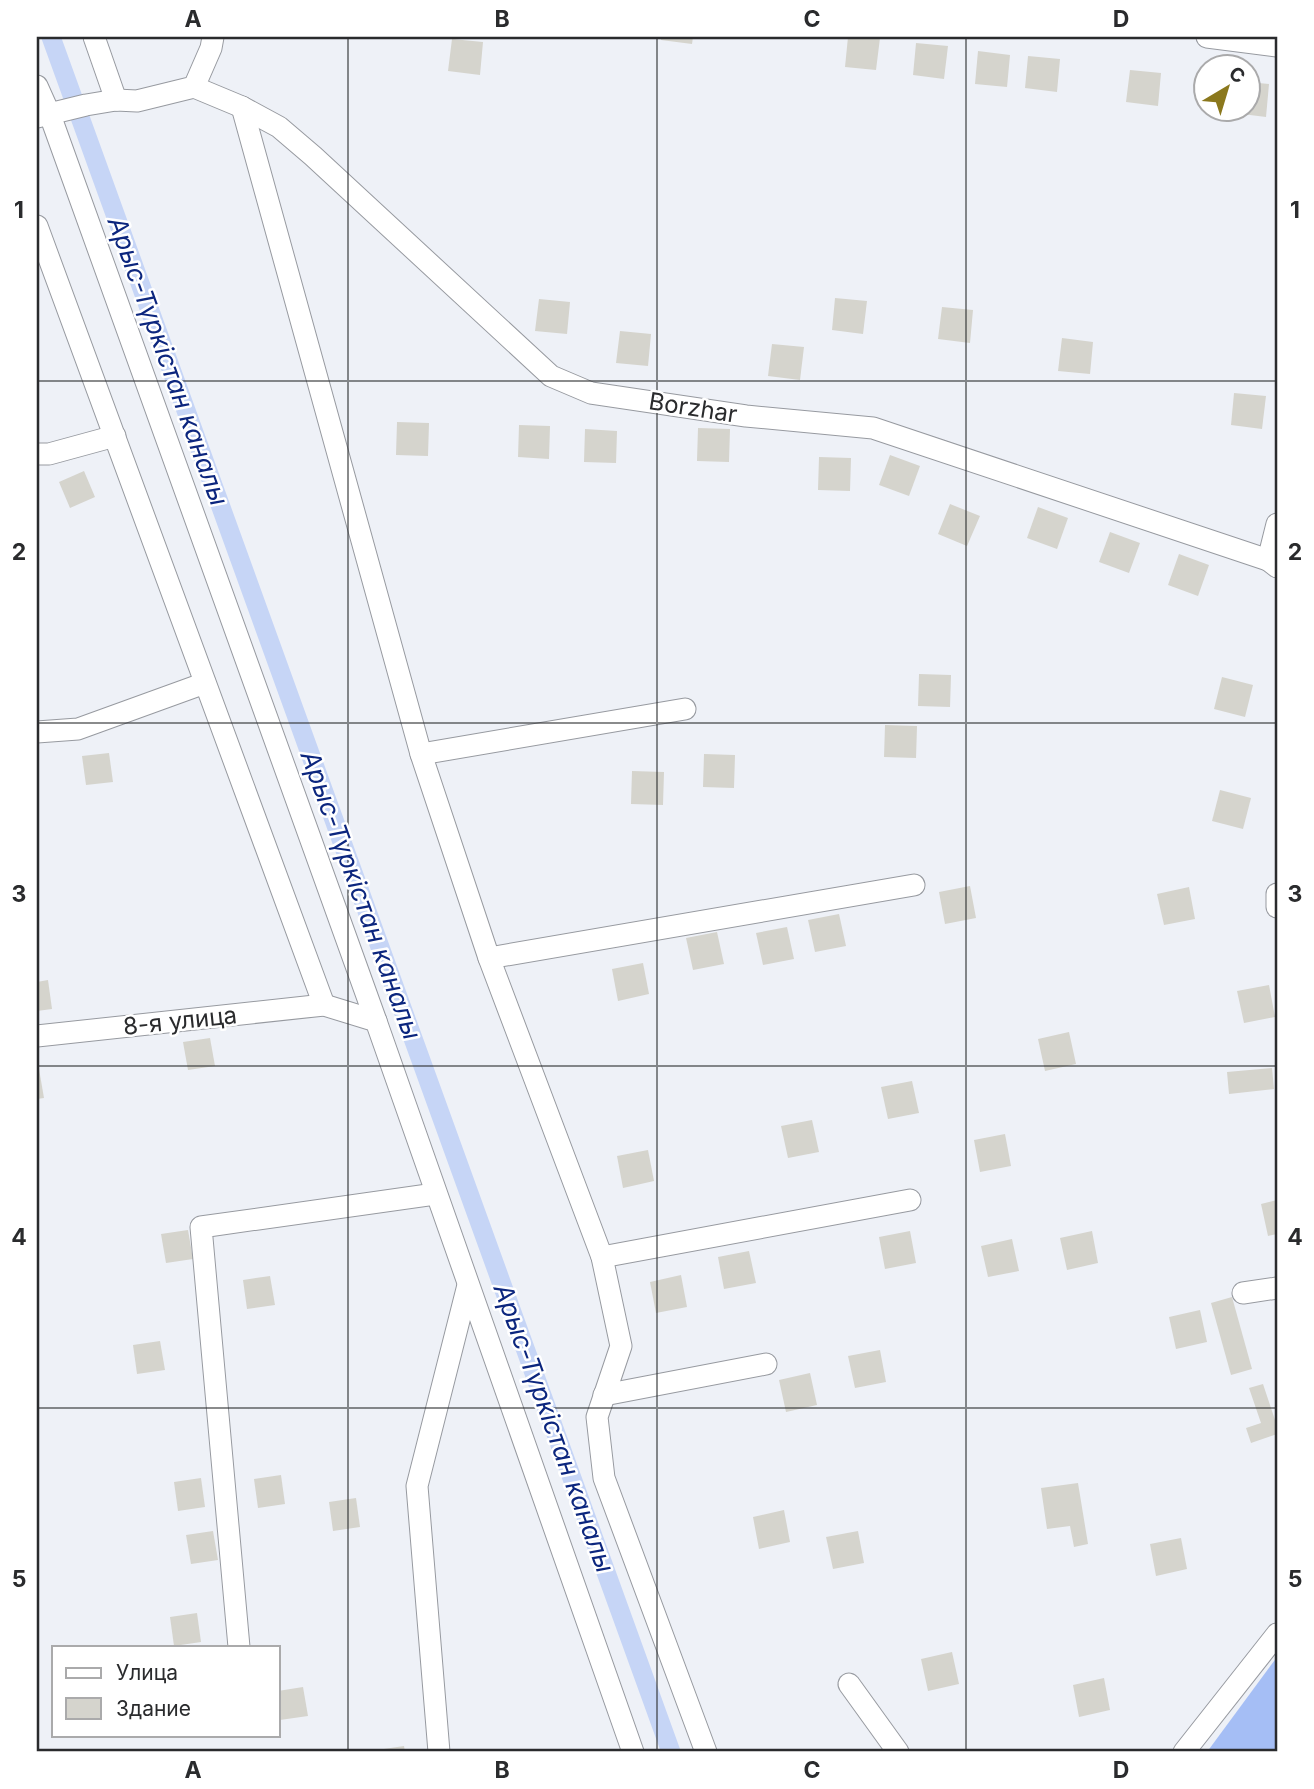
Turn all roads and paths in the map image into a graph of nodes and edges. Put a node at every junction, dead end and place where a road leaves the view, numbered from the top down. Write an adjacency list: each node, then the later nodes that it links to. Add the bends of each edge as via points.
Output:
1 (94, 37): 7 (street)
2 (213, 37): 6 (street)
3 (1207, 37): 4 (street)
4 (1277, 46)
5 (37, 86): 9 (street)
6 (194, 88): 7 (street, via 137,101); 8 (street, Borzhar)
7 (116, 100): 9 (street)
8 (242, 107): 14 (street, Borzhar, via 279,127 313,156 551,376 591,393 746,416 873,428); 18 (street)
9 (50, 114): 24 (street)
10 (37, 226): 11 (street)
11 (115, 436): 12 (street); 15 (street)
12 (37, 454)
13 (1277, 524): 14 (street)
14 (1273, 563)
15 (205, 683): 17 (street, via 78,729); 23 (street)
16 (685, 709): 18 (street)
17 (37, 732)
18 (421, 754): 22 (street)
19 (914, 885): 22 (street)
20 (1277, 894): 21 (street)
21 (1277, 907)
22 (489, 958): 28 (street)
23 (324, 1005): 24 (street); 25 (street, 8-я улица)
24 (376, 1021): 26 (street)
25 (37, 1036)
26 (435, 1194): 29 (street); 35 (street, via 201,1227)
27 (910, 1200): 28 (street)
28 (602, 1257): 33 (street, via 621,1346)
29 (468, 1286): 37 (street, via 417,1486); 38 (street)
30 (1277, 1288): 31 (street)
31 (1243, 1293)
32 (766, 1364): 33 (street)
33 (604, 1395): 39 (street, via 597,1417 604,1478)
34 (1277, 1634): 41 (street)
35 (239, 1646)
36 (849, 1684): 40 (street)
37 (439, 1752)
38 (633, 1752)
39 (706, 1752)
40 (898, 1752)
41 (1184, 1752)

